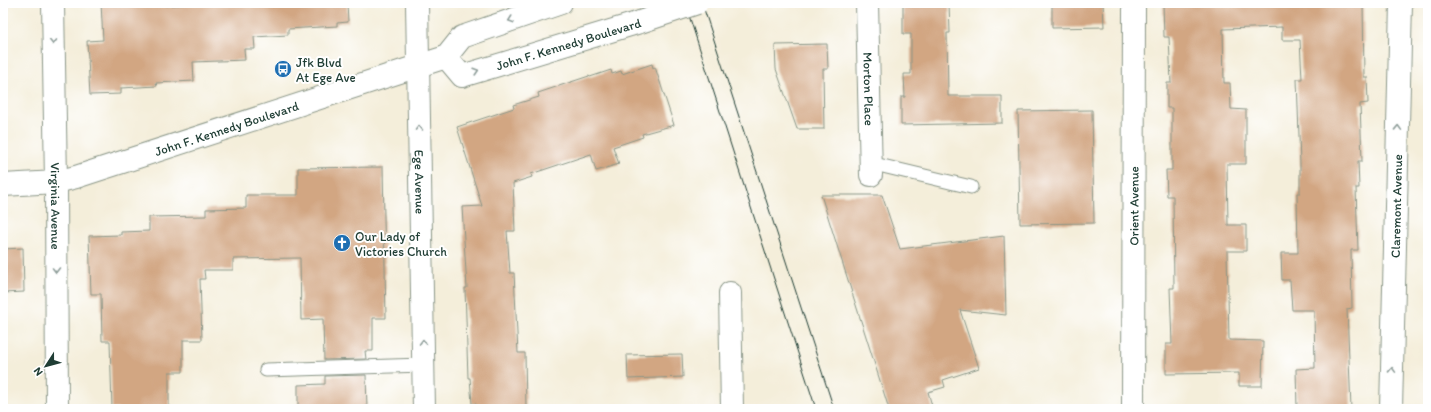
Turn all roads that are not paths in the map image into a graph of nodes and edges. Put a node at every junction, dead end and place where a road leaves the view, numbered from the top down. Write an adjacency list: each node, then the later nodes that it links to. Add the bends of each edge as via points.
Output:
1 (53, 3): 11 (street, Virginia Avenue, one-way to 11)
2 (417, 3): 9 (street, Ege Avenue)
3 (561, 3): 8 (street, one-way to 8, via 462,37)
4 (697, 3): 8 (street, John F. Kennedy Boulevard, one-way to 4, bridge, via 462,76)
5 (866, 3): 10 (street, Morton Place)
6 (1134, 3): 20 (street, Orient Avenue)
7 (1402, 3): 21 (street, Claremont Avenue, one-way to 7)
8 (446, 57): 9 (street, John F. Kennedy Boulevard)
9 (418, 66): 11 (street, John F. Kennedy Boulevard); 15 (street, Ege Avenue, one-way to 9)
10 (871, 169): 13 (lane)
11 (56, 182): 12 (street, John F. Kennedy Boulevard); 17 (street, Virginia Avenue, one-way to 17)
12 (3, 185)
13 (971, 186)
14 (730, 293): 19 (street)
15 (423, 365): 16 (lane); 18 (street, Ege Avenue)
16 (266, 370)
17 (57, 409)
18 (424, 409)
19 (732, 409)
20 (1133, 409)
21 (1390, 409)

